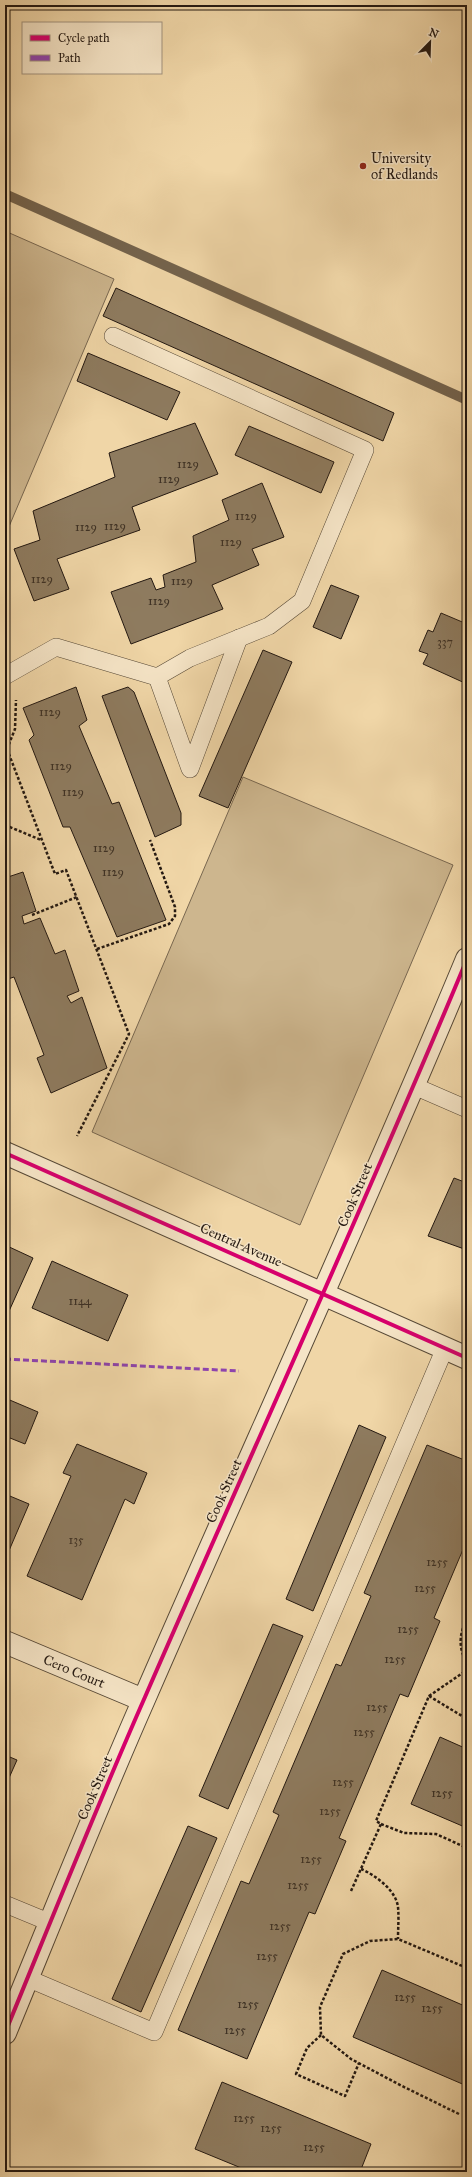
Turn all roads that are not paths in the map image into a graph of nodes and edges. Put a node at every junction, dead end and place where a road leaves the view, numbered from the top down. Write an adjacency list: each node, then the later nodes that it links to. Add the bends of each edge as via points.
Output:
1 (113, 336): 2 (lane, via 365,450 302,601 269,626)
2 (239, 638): 4 (lane, via 190,658); 4 (lane, via 190,769)
3 (5, 676): 4 (lane, via 56,647)
4 (157, 677)
5 (467, 959): 6 (street, Cook Street)
6 (414, 1086): 7 (lane); 9 (street, Cook Street)
7 (467, 1109)
8 (5, 1152): 9 (street, Central Avenue)
9 (323, 1294): 10 (street, Central Avenue); 13 (street, Cook Street)
10 (445, 1348): 11 (street, Central Avenue); 16 (lane, via 154,2032)
11 (467, 1358)
12 (5, 1642): 13 (street, Cero Court)
13 (143, 1700): 15 (street, Cook Street)
14 (5, 1904): 15 (lane)
15 (51, 1923): 16 (street, Cook Street)
16 (27, 1978): 17 (street, Cook Street)
17 (5, 2034)

